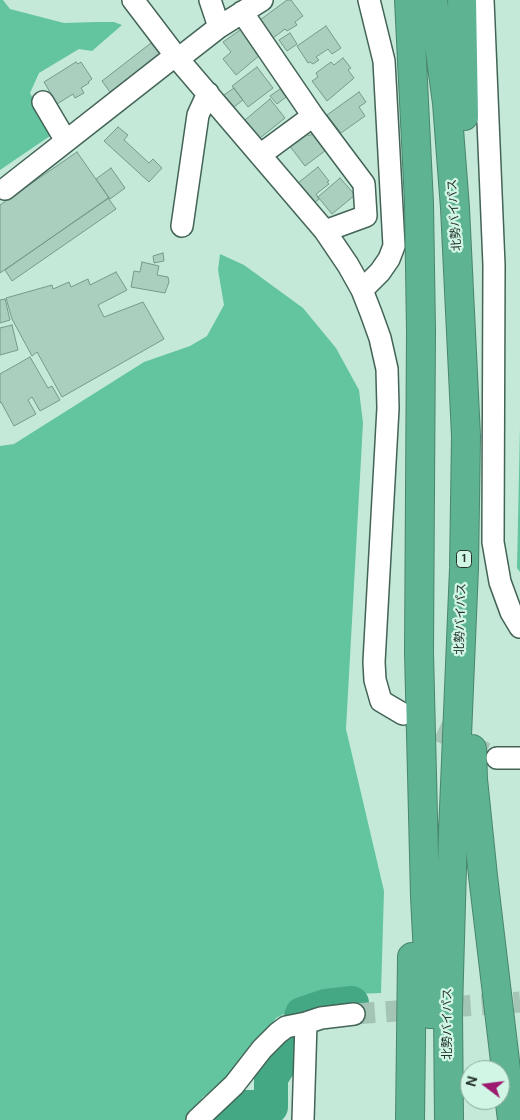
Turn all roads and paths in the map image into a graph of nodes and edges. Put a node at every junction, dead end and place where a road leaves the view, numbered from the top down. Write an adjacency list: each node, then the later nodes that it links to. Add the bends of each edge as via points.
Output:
1 (132, 0): 12 (street)
2 (210, 0): 11 (street)
3 (262, 0): 10 (street)
4 (369, 0): 22 (street, via 384,62 394,246 380,272)
5 (390, 0): 13 (highway)
6 (409, 0): 13 (highway, 北勢バイパス)
7 (433, 0): 23 (highway, 北勢バイパス / 1, via 455,208)
8 (462, 0): 23 (highway, via 468,285)
9 (483, 0): 25 (street, via 494,265 493,542 500,582)
10 (242, 12): 11 (street); 16 (street)
11 (219, 26): 12 (street)
12 (177, 57): 14 (street); 17 (street)
13 (415, 91): 26 (highway, 北勢バイパス, via 422,331)
14 (208, 93): 18 (street); 20 (street, via 198,115)
15 (43, 102): 17 (street)
16 (313, 116): 18 (street); 21 (street, via 364,184 366,216)
17 (66, 141): 19 (street)
18 (260, 155): 21 (street)
19 (5, 188)
20 (182, 226)
21 (325, 232): 22 (street)
22 (362, 290): 27 (street, via 377,329 387,369 388,408 375,680 381,701)
23 (466, 436): 24 (highway, 北勢バイパス / 1)
24 (464, 568): 36 (highway, 北勢バイパス / 1, via 452,832); 37 (highway, 1, via 473,779)
25 (520, 627)
26 (419, 652): 34 (highway); 35 (highway, 北勢バイパス, via 425,897)
27 (403, 714)
28 (497, 758): 29 (street)
29 (520, 758)
30 (354, 1014): 31 (street)
31 (306, 1023): 32 (street, via 286,1027 278,1033 234,1085); 33 (street)
32 (197, 1120)
33 (303, 1120)
34 (410, 1120)
35 (438, 1120)
36 (449, 1120)
37 (512, 1120)

